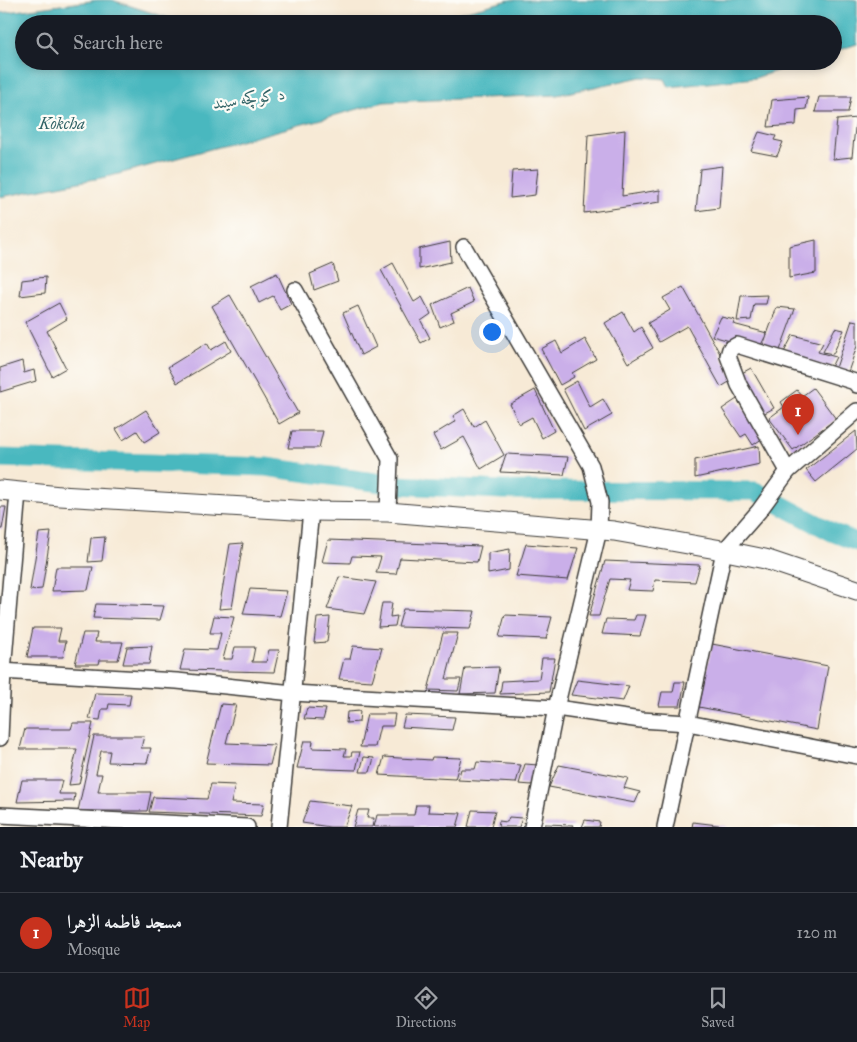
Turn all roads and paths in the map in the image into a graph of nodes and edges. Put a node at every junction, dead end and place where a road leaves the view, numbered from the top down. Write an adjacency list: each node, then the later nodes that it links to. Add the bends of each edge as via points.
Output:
1 (464, 247): 9 (street, via 591,466 600,502)
2 (295, 290): 8 (street, via 390,459)
3 (857, 385): 5 (street, via 737,345 730,349 728,356 739,385)
4 (857, 411): 5 (street)
5 (788, 471): 10 (street)
6 (9, 491): 7 (street); 12 (street)
7 (311, 511): 8 (street); 13 (street)
8 (388, 512): 9 (street)
9 (599, 530): 10 (street); 14 (street)
10 (724, 551): 11 (street, via 765,559); 15 (street)
11 (857, 590)
12 (1, 671): 13 (street, via 177,681); 16 (street)
13 (293, 693): 14 (street); 20 (street)
14 (556, 708): 15 (street); 21 (street)
15 (688, 723): 17 (street); 22 (street)
16 (0, 738)
17 (857, 756)
18 (0, 815): 19 (street)
19 (247, 827)
20 (279, 827)
21 (532, 827)
22 (665, 827)

